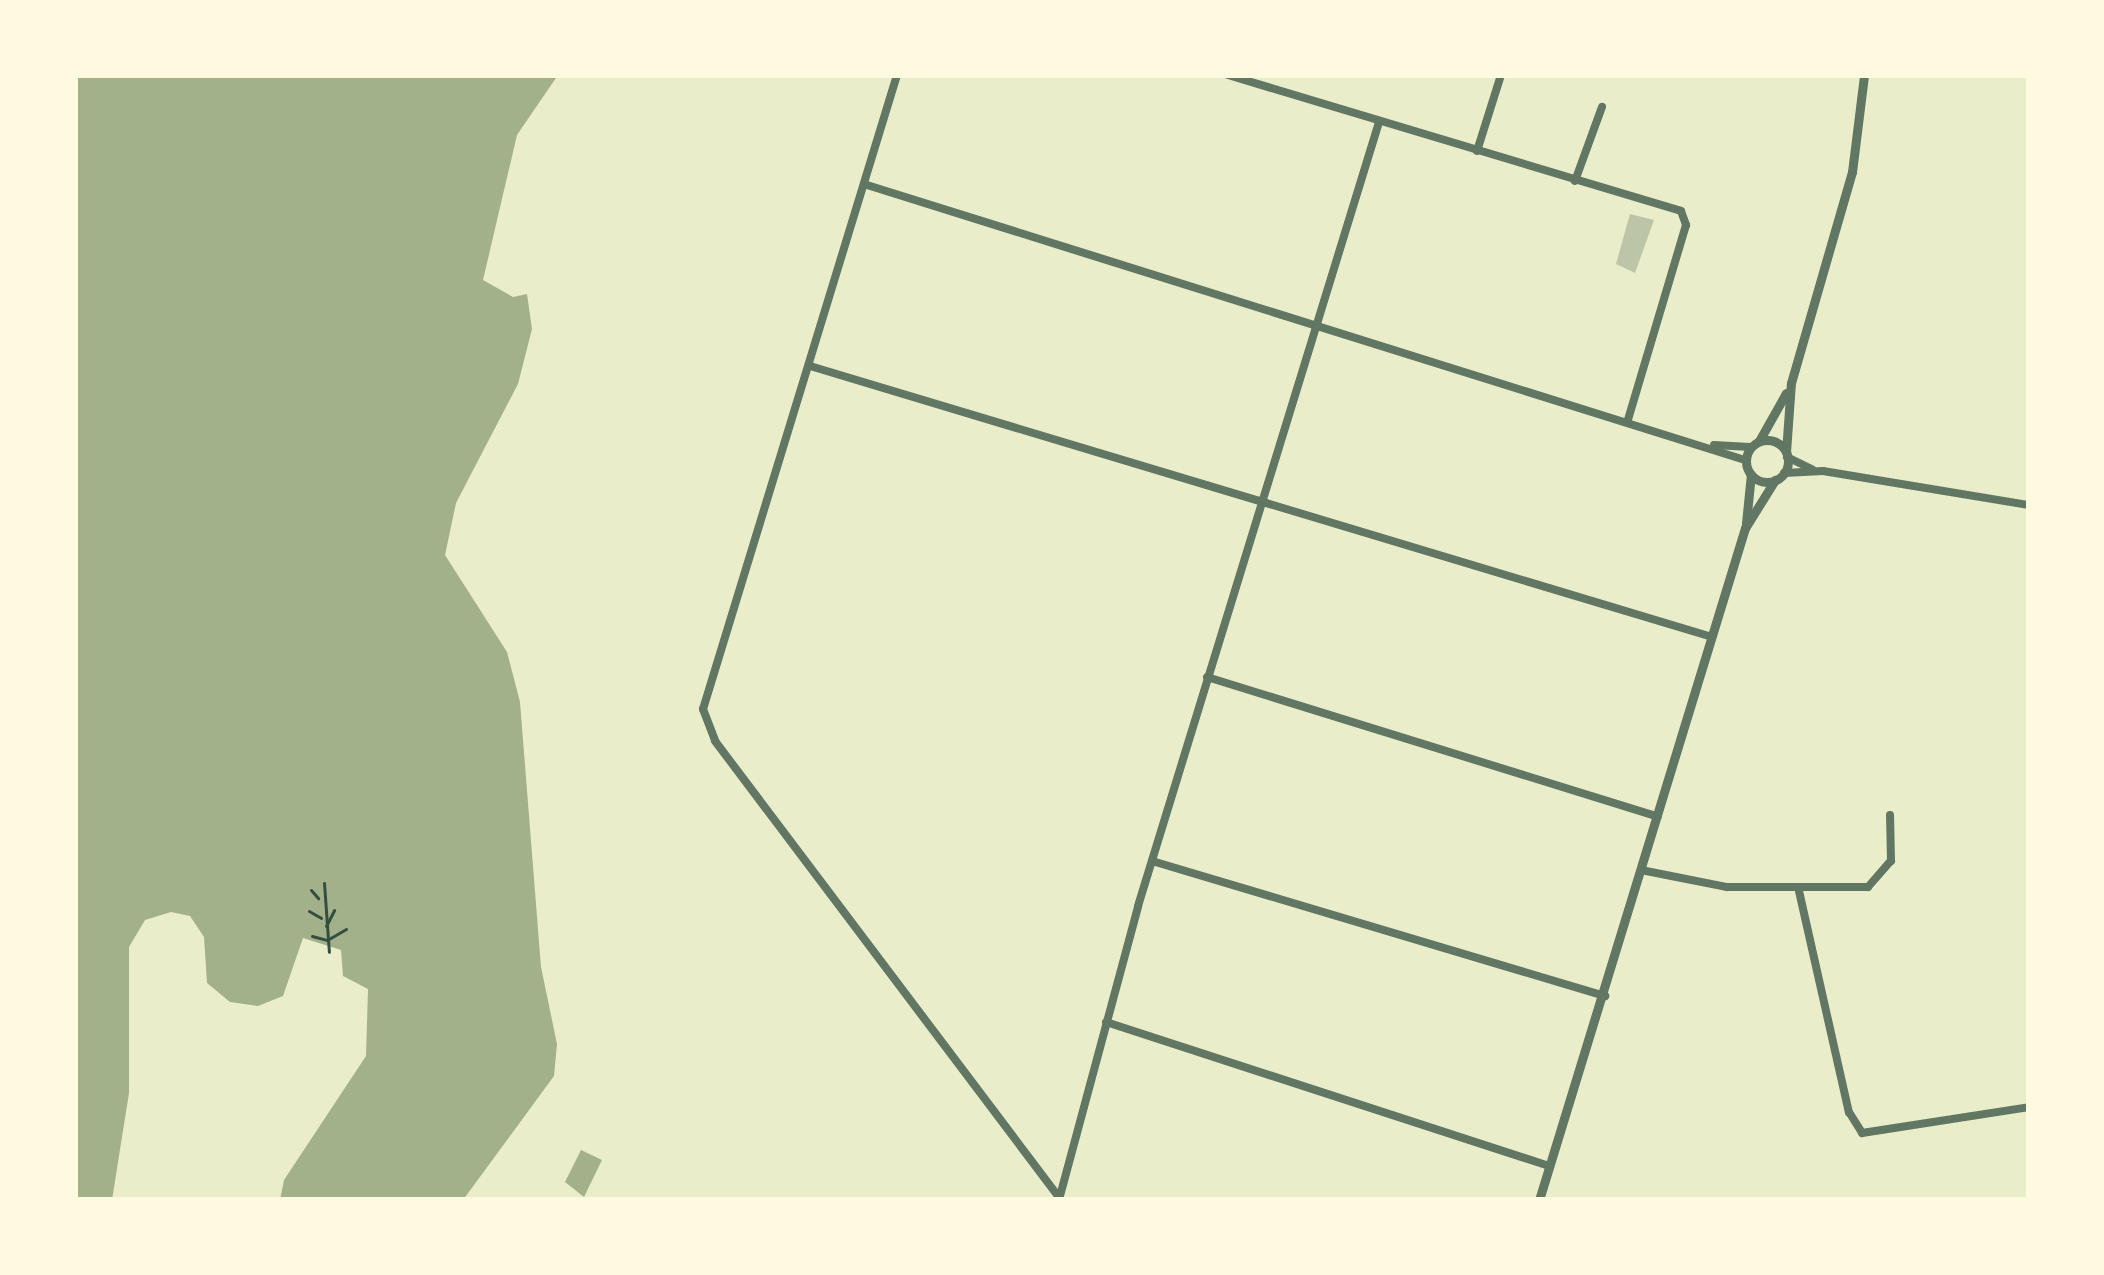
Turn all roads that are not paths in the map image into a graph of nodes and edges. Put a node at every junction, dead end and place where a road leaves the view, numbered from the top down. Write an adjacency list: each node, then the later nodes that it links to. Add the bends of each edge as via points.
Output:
1 (897, 75): 9 (street)
2 (1228, 75): 6 (street)
3 (1501, 75): 7 (street)
4 (1864, 75): 12 (street, via 1852,172)
5 (1602, 107): 8 (street)
6 (1379, 122): 7 (street); 10 (street)
7 (1477, 151): 8 (street)
8 (1575, 181): 13 (street, via 1685,217)
9 (867, 185): 10 (street); 11 (street)
10 (1319, 322): 13 (street); 21 (street)
11 (810, 366): 21 (street); 35 (street, via 705,698 705,723)
12 (1790, 383): 15 (street); 16 (street)
13 (1628, 418): 14 (street)
14 (1707, 444): 15 (street); 17 (street)
15 (1754, 445): 16 (street); 17 (street)
16 (1786, 454): 18 (street); 20 (street)
17 (1745, 460): 19 (street)
18 (1813, 470): 20 (street); 22 (street)
19 (1751, 474): 20 (street); 23 (street)
20 (1780, 477): 23 (street)
21 (1262, 501): 24 (street); 25 (street)
22 (2029, 505)
23 (1745, 528): 24 (street)
24 (1712, 637): 27 (street)
25 (1208, 677): 27 (street); 28 (street)
26 (1891, 815): 30 (street, via 1891,861 1868,887)
27 (1658, 817): 29 (street)
28 (1152, 861): 31 (street); 32 (street)
29 (1641, 870): 30 (street); 31 (street)
30 (1799, 891): 33 (street, via 1849,1112 1862,1133)
31 (1605, 996): 34 (street)
32 (1106, 1022): 34 (street); 35 (street)
33 (2029, 1107)
34 (1550, 1166): 36 (street)
35 (1064, 1199)
36 (1538, 1200)

